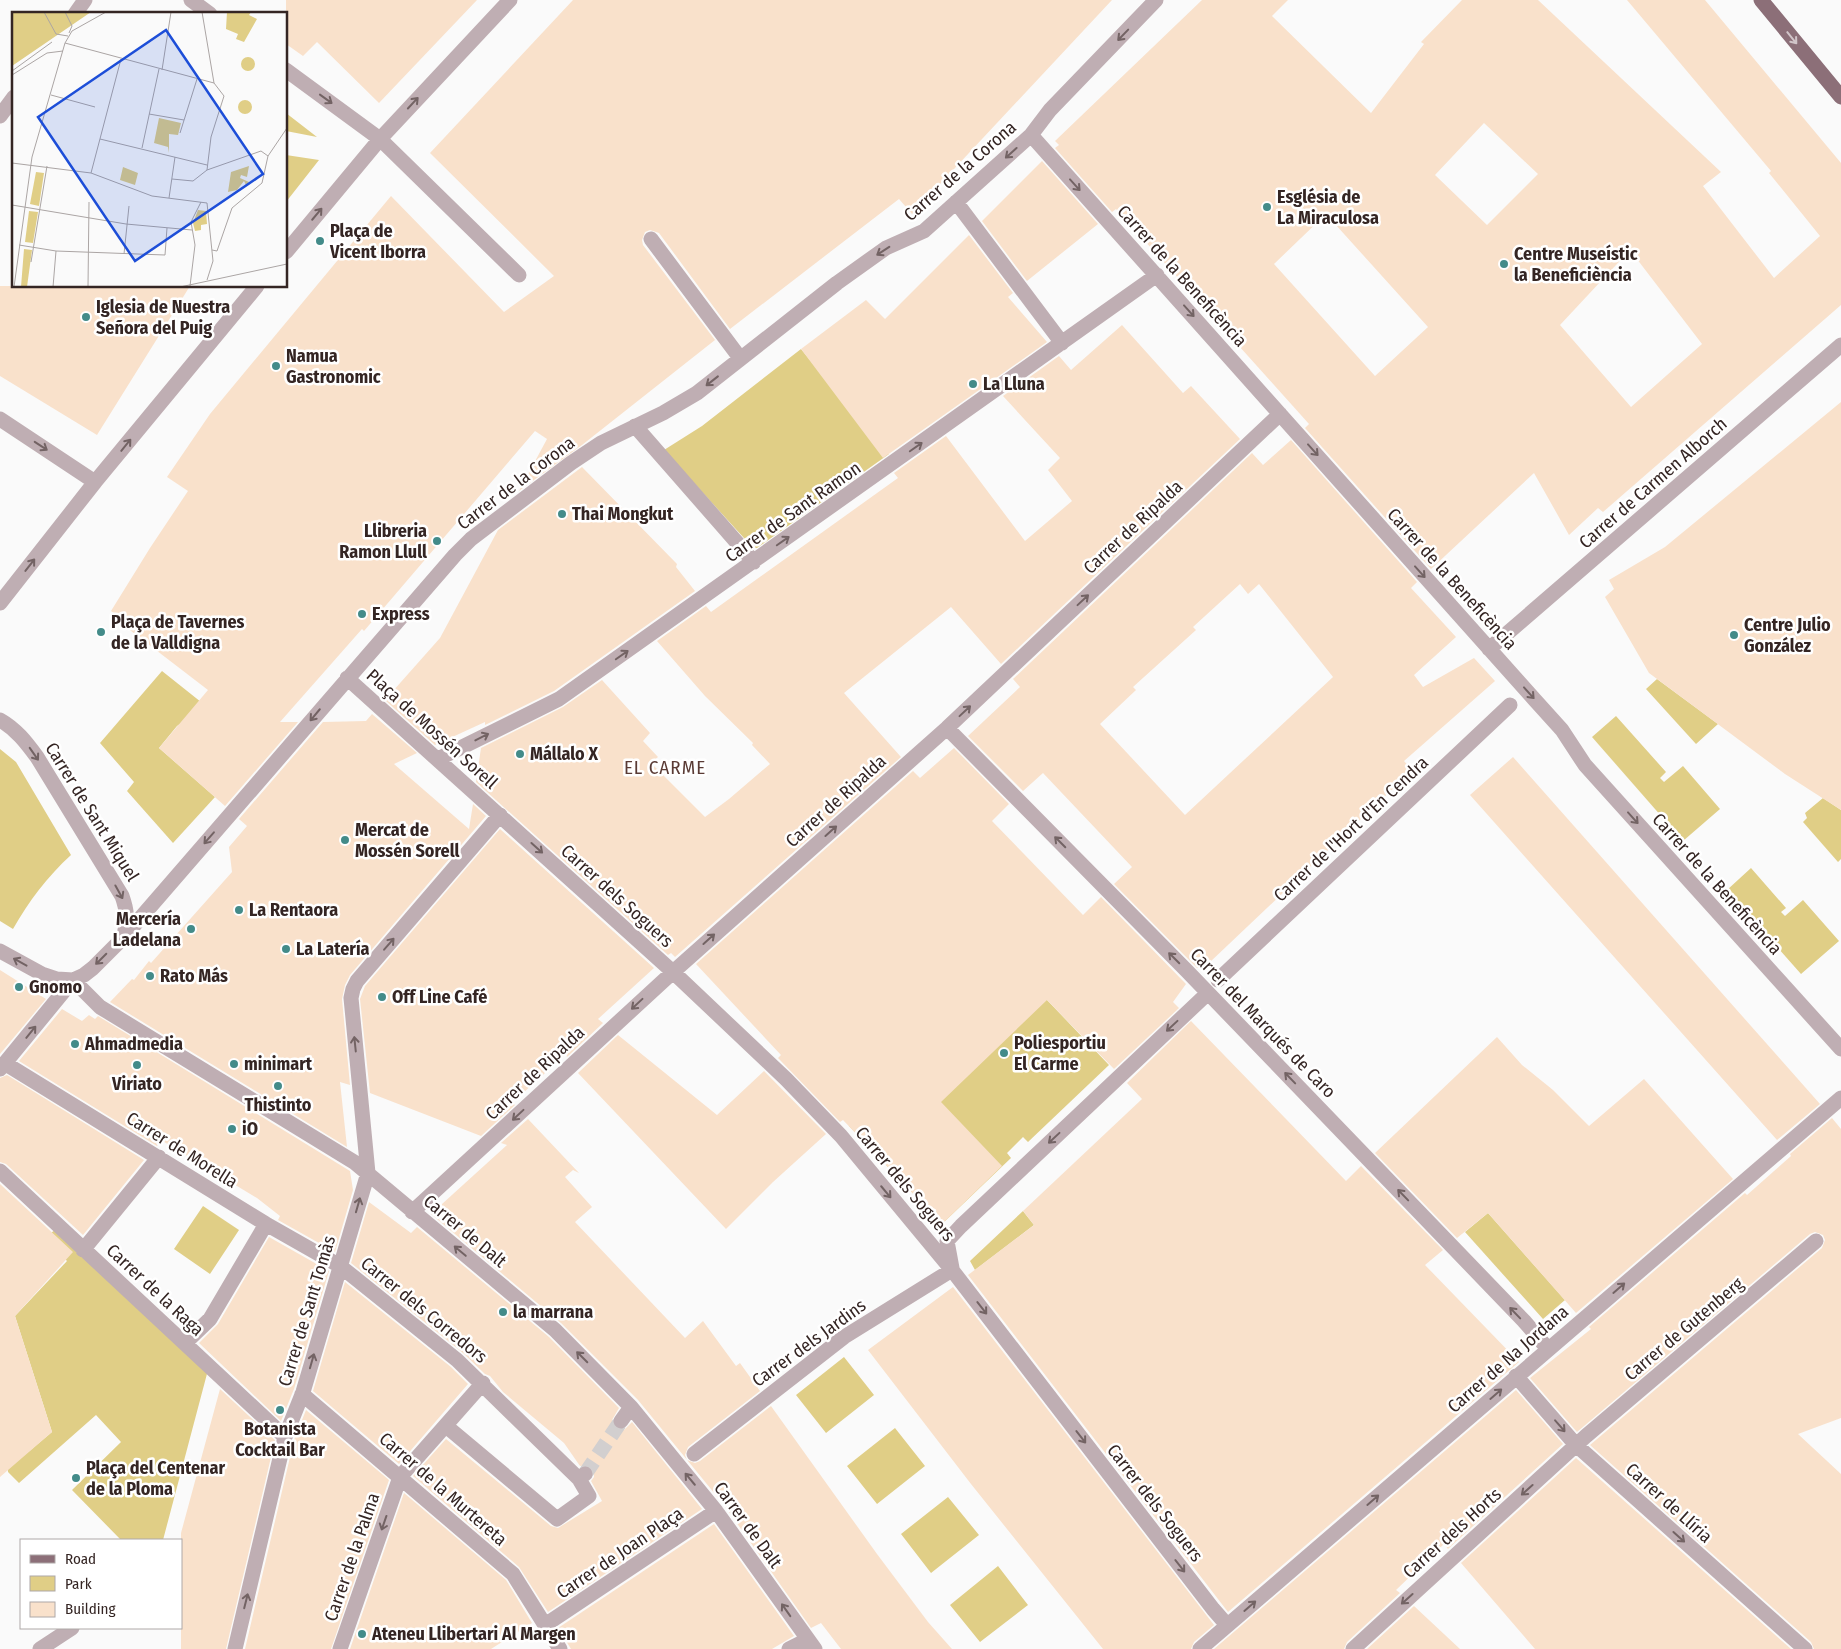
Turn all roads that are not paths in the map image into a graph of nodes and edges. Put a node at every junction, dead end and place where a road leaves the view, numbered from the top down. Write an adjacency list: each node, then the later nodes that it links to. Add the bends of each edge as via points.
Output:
1 (85, 0): 6 (street)
2 (191, 0): 7 (street)
3 (510, 0): 13 (street, one-way to 3)
4 (1156, 0): 12 (street, Carrer de la Corona, one-way to 12, via 1050,110)
5 (1761, 0): 9 (main road, one-way to 9)
6 (76, 12)
7 (207, 12)
8 (288, 71): 13 (street, one-way to 13)
9 (1841, 98)
10 (12, 100): 11 (street)
11 (0, 116)
12 (1031, 136): 14 (street, Carrer de la Corona, one-way to 14); 18 (street, Carrer de la Beneficència, one-way to 18)
13 (380, 139): 16 (street, one-way to 13); 17 (street)
14 (956, 202): 20 (street); 22 (street, Carrer de la Corona, one-way to 22, via 924,231 886,248)
15 (651, 239): 22 (street)
16 (288, 250)
17 (518, 274)
18 (1157, 275): 20 (street, Carrer de Sant Ramon); 23 (street, Carrer de la Beneficència, one-way to 23)
19 (256, 288): 26 (street, one-way to 19)
20 (1062, 343): 27 (street, Carrer de Sant Ramon, one-way to 20)
21 (1841, 346): 29 (street, Carrer de Carmen Alborch)
22 (740, 358): 25 (street, Carrer de la Corona, one-way to 25, via 697,393)
23 (1280, 414): 29 (street, Carrer de la Beneficència, one-way to 29); 33 (street, Carrer de Ripalda, one-way to 23)
24 (0, 419): 26 (street, one-way to 26)
25 (635, 426): 27 (street); 30 (street, Carrer de la Corona, via 571,463 471,539)
26 (96, 482): 28 (street, one-way to 26)
27 (754, 562): 34 (street, Carrer de Sant Ramon, one-way to 27, via 559,699)
28 (0, 603)
29 (1489, 649): 43 (street, Carrer de la Beneficència, one-way to 43, via 1562,730 1585,765)
30 (347, 678): 34 (street, Plaça de Mossén Sorell); 36 (street, Plaça de Mossén Sorell, one-way to 36)
31 (1510, 705): 40 (street, Carrer de l'Hort d'En Cendra)
32 (0, 720): 36 (street, Carrer de Sant Miquel, one-way to 36, via 10,725 37,757 122,896 128,922)
33 (947, 728): 38 (street, Carrer de Ripalda, one-way to 33); 42 (street, Carrer del Marqués de Caro, one-way to 33)
34 (438, 759): 35 (street, Plaça de Mossén Sorell)
35 (500, 815): 38 (street, Carrer dels Soguers, one-way to 38); 41 (street, Plaça de Mossén Sorell, one-way to 35)
36 (124, 937): 39 (street, Plaça de Mossén Sorell, one-way to 39, via 93,968)
37 (0, 951): 39 (street, one-way to 37, via 42,974)
38 (673, 972): 49 (street, Carrer de Ripalda, one-way to 49); 54 (street, Carrer dels Soguers, one-way to 54, via 841,1136)
39 (73, 980): 44 (street, Plaça de Mossén Sorell, one-way to 39); 48 (street, Carrer de Dalt, via 100,1007)
40 (1218, 980)
41 (357, 981): 48 (street, Carrer de Sant Tomàs, one-way to 41, via 351,998)
42 (1208, 993): 54 (street, one-way to 54, via 947,1241); 56 (street, Carrer del Marqués de Caro, one-way to 42)
43 (1841, 1049)
44 (3, 1067): 46 (street, Carrer de Morella)
45 (1841, 1098): 56 (street, Carrer de Na Jordana, one-way to 45)
46 (159, 1157): 50 (street, Carrer de Morella); 52 (street)
47 (0, 1171): 52 (street, Carrer de la Raga)
48 (368, 1173): 49 (street, Carrer de Dalt); 53 (street, Carrer de Sant Tomàs, one-way to 48)
49 (412, 1212): 60 (street, Carrer de Dalt, one-way to 49, via 555,1330)
50 (266, 1224): 53 (street, Carrer de Morella); 55 (street, via 210,1319)
51 (1816, 1241): 64 (street, Carrer de Gutenberg)
52 (83, 1250): 55 (street, Carrer de la Raga)
53 (340, 1266): 58 (street, Carrer dels Corredors); 59 (street, Carrer de Sant Tomàs, one-way to 53)
54 (952, 1270): 65 (street, Carrer dels Jardins, via 844,1337); 69 (street, Carrer dels Soguers, one-way to 69)
55 (185, 1343): 63 (street, Carrer de la Raga)
56 (1548, 1349): 57 (street, Carrer de Na Jordana)
57 (1516, 1376): 64 (street, Carrer de Llíria, one-way to 64); 69 (street, Carrer de Na Jordana, one-way to 57)
58 (483, 1383): 62 (street, Carrer dels Corredors); 62 (street, Carrer dels Corredors, via 582,1476 589,1496 557,1519)
59 (302, 1394): 63 (street, Carrer de Sant Tomàs); 66 (street, Carrer de la Murtereta)
60 (631, 1408): 61 (street); 67 (street, Carrer de Dalt, one-way to 60)
61 (621, 1421)
62 (446, 1426): 66 (street, Carrer dels Corredors)
63 (285, 1437): 73 (street, Carrer de Sant Tomàs, one-way to 63)
64 (1576, 1445): 78 (street, Carrer dels Horts, one-way to 78); 79 (street, Carrer de Llíria, one-way to 79)
65 (694, 1454)
66 (400, 1476): 68 (street, Carrer de la Murtereta, via 513,1574); 74 (street, Carrer de la Palma, one-way to 74)
67 (716, 1512): 68 (street, Carrer de Joan Plaça); 71 (street, Carrer de Dalt, one-way to 67)
68 (545, 1625): 75 (street, Carrer de la Murtereta)
69 (1227, 1625): 77 (street, Carrer de Na Jordana)
70 (70, 1629): 72 (street)
71 (811, 1644): 76 (street)
72 (40, 1649)
73 (235, 1649)
74 (340, 1649)
75 (560, 1649)
76 (789, 1649)
77 (1200, 1649)
78 (1353, 1649)
79 (1805, 1649)

